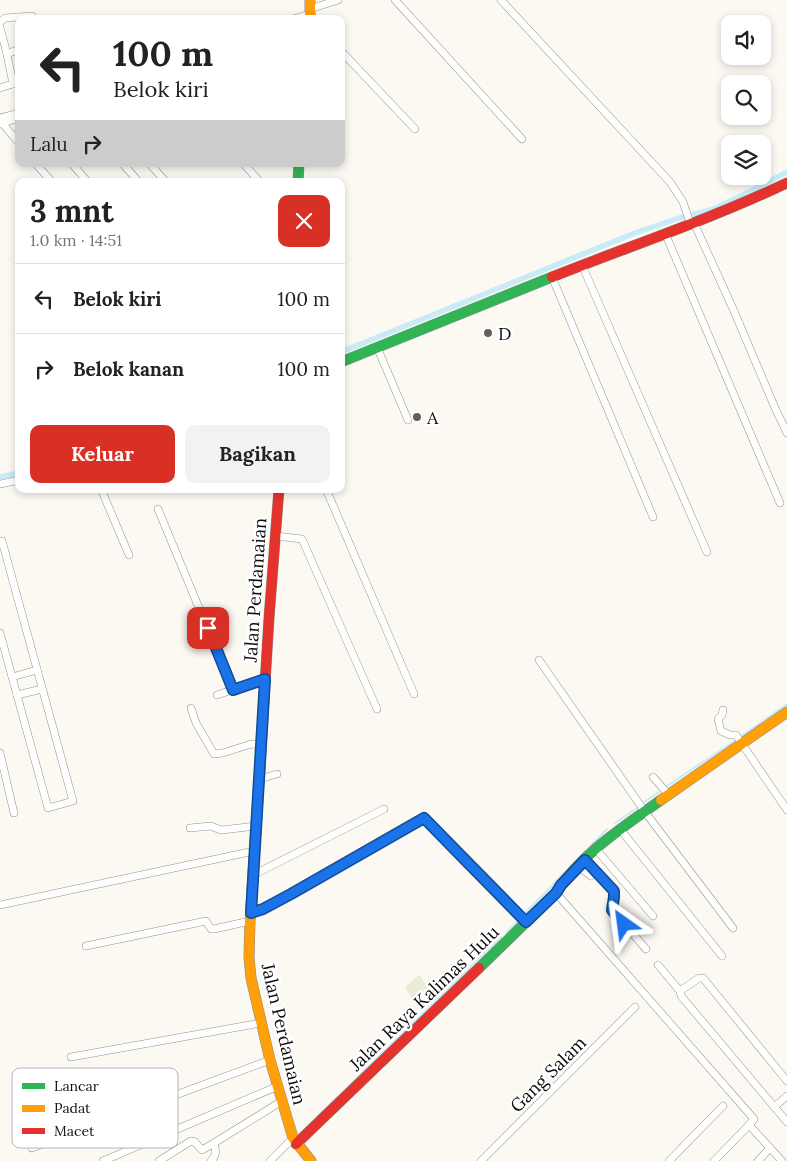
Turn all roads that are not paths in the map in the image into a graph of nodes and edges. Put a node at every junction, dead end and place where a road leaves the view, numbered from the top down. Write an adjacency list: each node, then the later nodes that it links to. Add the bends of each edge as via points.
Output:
1 (338, 0): 4 (street)
2 (396, 0): 19 (street)
3 (501, 0): 31 (street, via 670,182)
4 (310, 13)
5 (15, 17): 6 (street)
6 (0, 22)
7 (0, 26): 9 (street)
8 (15, 51): 9 (street)
9 (7, 54): 11 (street)
10 (345, 55): 17 (street)
11 (15, 80)
12 (15, 83): 13 (street)
13 (0, 88)
14 (15, 115): 16 (street)
15 (15, 119): 16 (street)
16 (1, 122): 18 (street)
17 (415, 129)
18 (15, 138)
19 (522, 139)
20 (39, 167): 25 (street)
21 (75, 167): 26 (street)
22 (126, 167): 27 (street)
23 (153, 167): 28 (street)
24 (247, 167): 29 (street)
25 (48, 178)
26 (84, 178)
27 (135, 178)
28 (162, 178)
29 (256, 178)
30 (787, 183): 31 (street, via 744,203)
31 (690, 220): 32 (street); 38 (street)
32 (665, 233): 33 (street); 44 (street)
33 (582, 265): 34 (street); 49 (street)
34 (552, 277): 35 (street); 46 (street)
35 (376, 347): 36 (street); 37 (street)
36 (345, 360)
37 (408, 420)
38 (787, 433)
39 (15, 481): 40 (street)
40 (0, 484)
41 (103, 493): 50 (street)
42 (279, 493): 47 (street, Jalan Perdamaian)
43 (328, 493): 58 (street)
44 (780, 503)
45 (158, 510): 57 (street)
46 (654, 516)
47 (275, 536): 55 (street, Jalan Perdamaian); 62 (street, via 302,539)
48 (0, 542): 53 (street)
49 (707, 552)
50 (129, 555)
51 (0, 633): 54 (street)
52 (539, 660): 74 (street)
53 (37, 670): 54 (street); 56 (street)
54 (12, 677): 59 (street)
55 (265, 679): 57 (street); 66 (street, Jalan Perdamaian)
56 (42, 689): 59 (street); 59 (street, via 73,801 48,808)
57 (233, 690): 60 (street)
58 (414, 694)
59 (17, 696)
60 (217, 696)
61 (191, 708): 66 (street, via 214,754 251,744)
62 (376, 709)
63 (723, 710): 65 (street, via 718,719 721,731 736,735)
64 (787, 712): 65 (street, Jalan Raya Kalimas Hulu)
65 (739, 741): 71 (street, Jalan Raya Kalimas Hulu); 73 (street)
66 (261, 745): 70 (street, Jalan Perdamaian)
67 (0, 753): 75 (street)
68 (277, 774): 70 (street)
69 (653, 777): 71 (street)
70 (259, 779): 76 (street, Jalan Perdamaian)
71 (668, 794): 74 (street, Jalan Raya Kalimas Hulu)
72 (384, 809): 82 (street)
73 (787, 810)
74 (645, 812): 78 (street, Jalan Raya Kalimas Hulu); 89 (street)
75 (14, 813)
76 (256, 826): 77 (street, via 222,830 211,826); 80 (street, Jalan Perdamaian)
77 (190, 828)
78 (620, 829): 79 (street, Jalan Raya Kalimas Hulu); 92 (street)
79 (596, 849): 81 (street, Jalan Raya Kalimas Hulu); 86 (street)
80 (254, 851): 82 (street, Jalan Perdamaian); 85 (street)
81 (581, 863): 83 (street); 84 (street, Jalan Raya Kalimas Hulu); 91 (street, via 614,891 612,910)
82 (253, 875): 87 (street, Jalan Perdamaian)
83 (591, 876)
84 (556, 893): 88 (street, Jalan Raya Kalimas Hulu); 107 (street, via 754,1119)
85 (0, 905)
86 (653, 916)
87 (250, 917): 88 (street, via 424,818); 90 (street, via 214,930 206,921); 96 (street, Jalan Perdamaian, via 249,965)
88 (526, 922): 109 (street, Jalan Raya Kalimas Hulu)
89 (733, 928)
90 (86, 946)
91 (646, 949)
92 (722, 956)
93 (658, 965): 94 (street)
94 (680, 991): 99 (street, via 703,978); 105 (street)
95 (635, 1007): 118 (street, Gang Salam)
96 (261, 1023): 97 (street); 98 (street, Jalan Perdamaian)
97 (71, 1058)
98 (270, 1060): 100 (street, Jalan Perdamaian); 101 (street)
99 (787, 1081)
100 (278, 1086): 103 (street, Jalan Perdamaian); 108 (street)
101 (178, 1094)
102 (787, 1096): 105 (street)
103 (282, 1101): 109 (street, Jalan Perdamaian); 110 (street)
104 (723, 1106): 119 (street)
105 (774, 1107): 106 (street)
106 (787, 1122)
107 (749, 1126): 112 (street); 120 (street)
108 (178, 1129)
109 (295, 1141): 116 (street); 117 (street, Jalan Perdamaian)
110 (214, 1143): 114 (street, via 202,1150 191,1141); 115 (street, via 216,1154)
111 (133, 1148): 113 (street)
112 (770, 1148): 121 (street); 122 (street)
113 (103, 1161)
114 (159, 1161)
115 (210, 1161)
116 (270, 1161)
117 (311, 1161)
118 (481, 1161)
119 (669, 1161)
120 (714, 1161)
121 (758, 1161)
122 (782, 1161)

